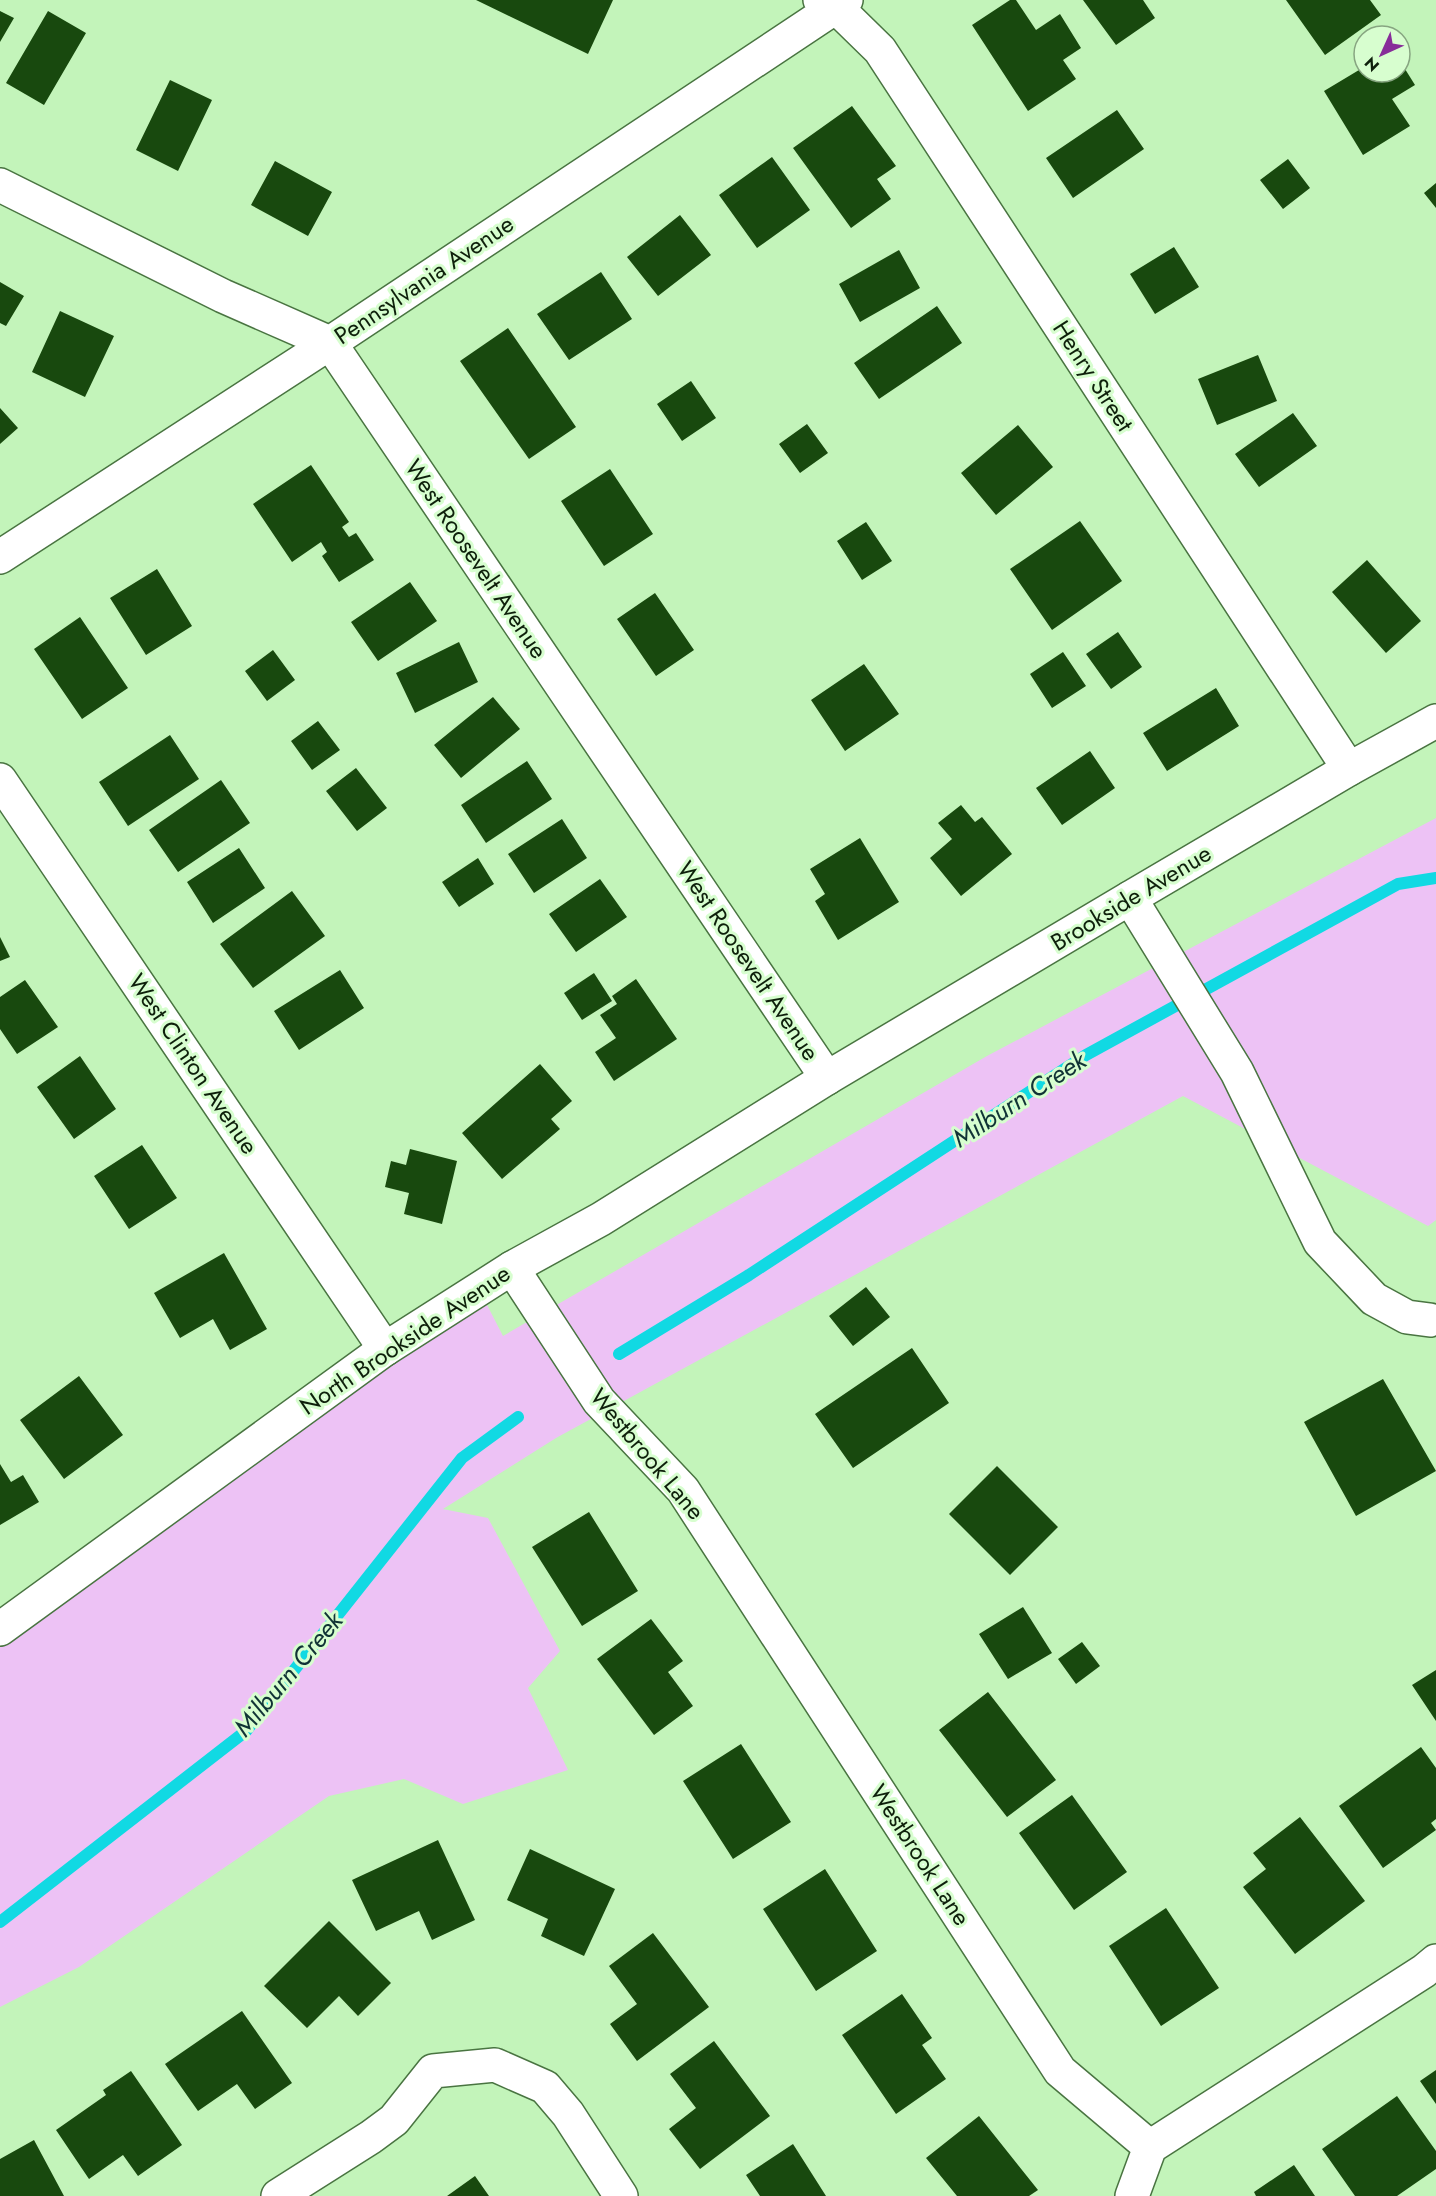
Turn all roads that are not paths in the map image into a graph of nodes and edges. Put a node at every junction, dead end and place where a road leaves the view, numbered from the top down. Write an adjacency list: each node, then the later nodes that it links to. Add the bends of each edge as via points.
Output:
1 (834, 2): 3 (street, Pennsylvania Avenue); 6 (street, Henry Street, via 880,50)
2 (0, 185): 3 (street, via 224,296)
3 (330, 343): 4 (street, Pennsylvania Avenue); 9 (street, West Roosevelt Avenue)
4 (0, 557)
5 (1436, 721): 6 (street, Brookside Avenue)
6 (1349, 769): 8 (street, Brookside Avenue)
7 (0, 780): 12 (street, West Clinton Avenue)
8 (1130, 898): 9 (street, Brookside Avenue); 11 (street, via 1237,1072 1320,1242 1374,1299 1407,1317)
9 (827, 1078): 10 (street, North Brookside Avenue, via 601,1219)
10 (512, 1268): 12 (street, North Brookside Avenue); 15 (street, Westbrook Lane, via 600,1401 683,1490 1060,2071)
11 (1430, 1320)
12 (385, 1349): 13 (street, North Brookside Avenue)
13 (0, 1629)
14 (1436, 1961): 15 (street)
15 (1150, 2147): 18 (street)
16 (278, 2196): 17 (street, via 394,2120 433,2071 495,2065 544,2087 567,2114)
17 (621, 2196)
18 (1132, 2196)

